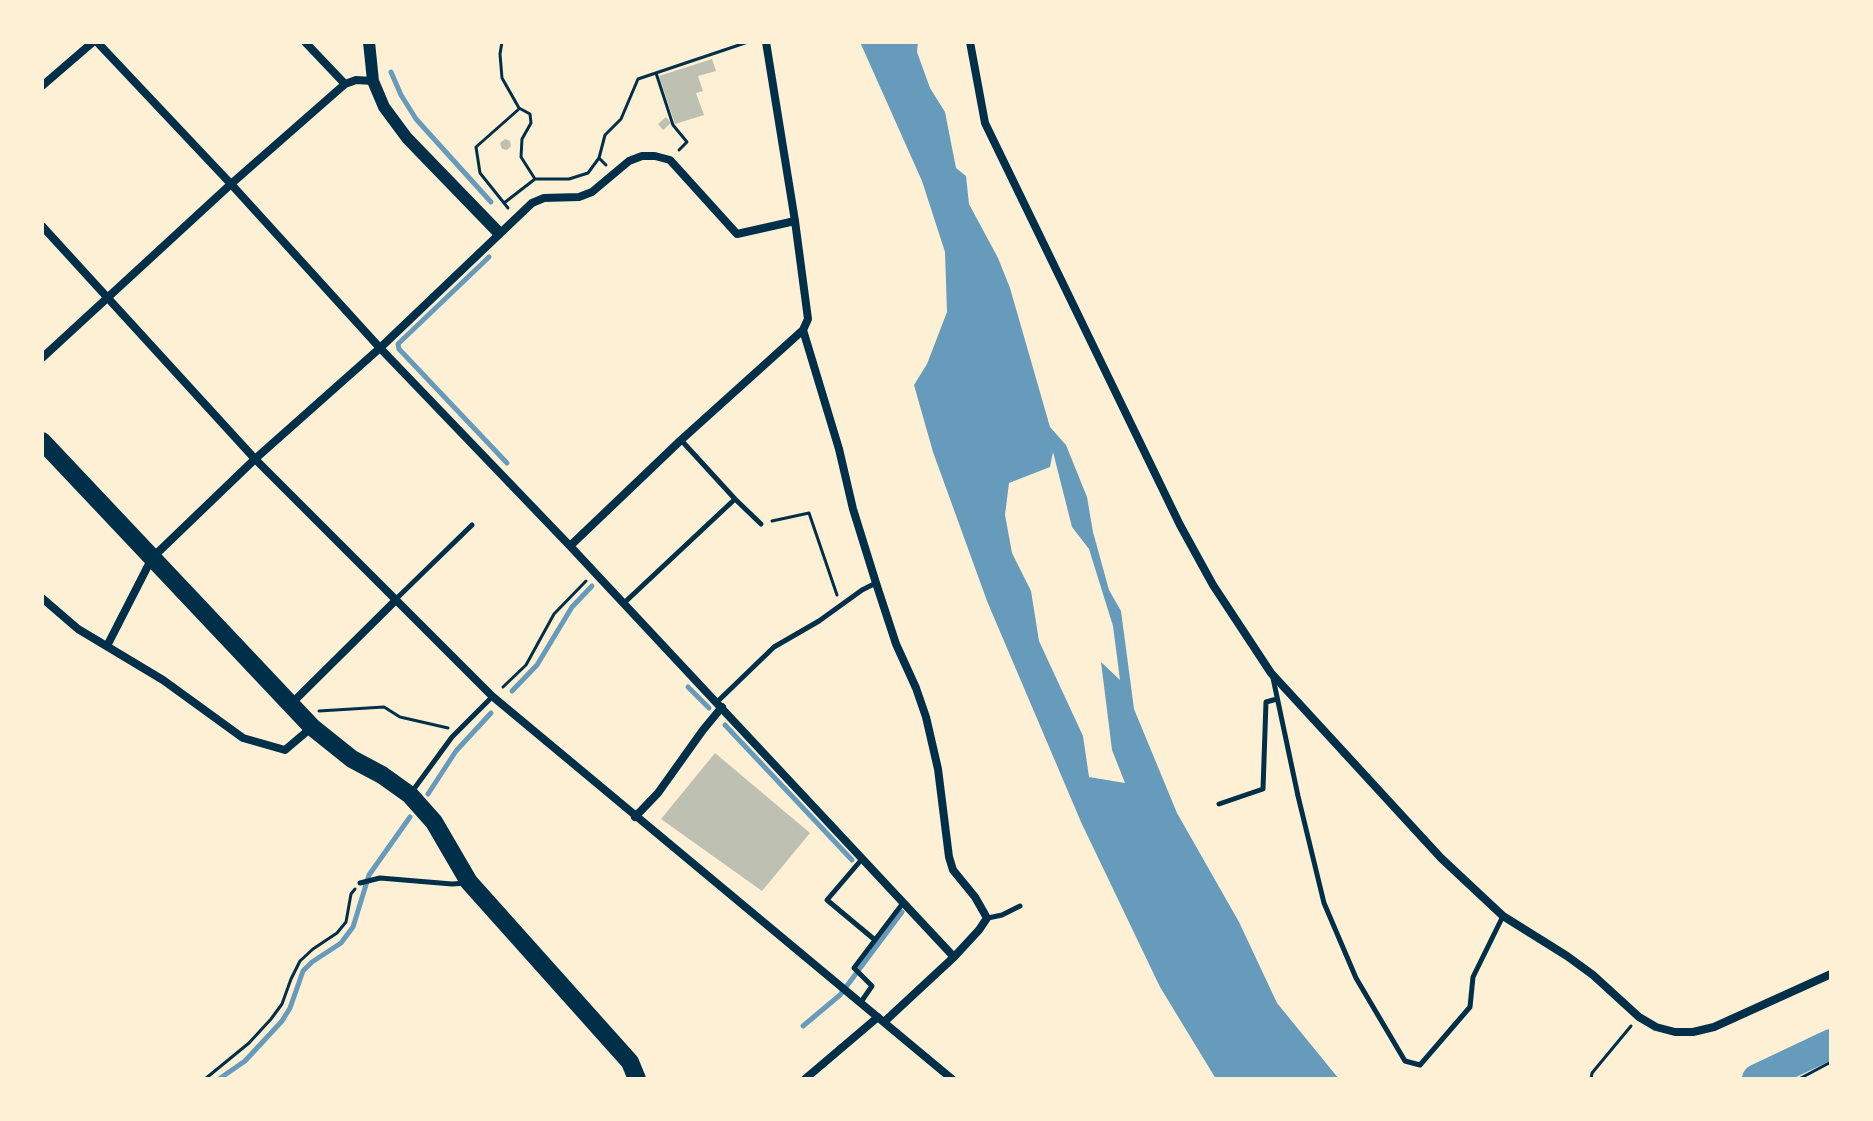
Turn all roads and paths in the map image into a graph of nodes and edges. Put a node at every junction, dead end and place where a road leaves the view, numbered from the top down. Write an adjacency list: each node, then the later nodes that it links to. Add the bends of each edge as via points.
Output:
1 (95, 42): 11 (street); 17 (street)
2 (305, 42): 10 (street)
3 (369, 42): 9 (street)
4 (502, 42): 12 (path, via 502,78)
5 (748, 42): 8 (path)
6 (766, 42): 20 (street)
7 (970, 42): 42 (street, via 985,123 1018,193 1180,525)
8 (656, 73): 13 (path, via 638,79 621,119 605,135); 14 (path, via 673,125 687,142)
9 (373, 81): 10 (street); 22 (street, via 407,138)
10 (345, 84): 17 (street)
11 (42, 86)
12 (519, 108): 16 (path, via 530,114 521,157); 18 (path, via 476,147 480,173)
13 (599, 158): 15 (path); 16 (path, via 588,173)
14 (670, 160): 15 (street, via 642,156); 20 (street, via 737,234)
15 (615, 173): 19 (street, via 592,192 544,198)
16 (535, 179): 18 (path)
17 (231, 184): 23 (street); 25 (street)
18 (504, 203): 19 (path)
19 (515, 217): 22 (street)
20 (795, 221): 24 (street, via 808,319)
21 (42, 226): 23 (street)
22 (498, 232): 25 (street)
23 (108, 297): 26 (street); 29 (street)
24 (803, 330): 27 (street); 36 (street)
25 (380, 348): 29 (street); 33 (street)
26 (42, 358)
27 (681, 440): 30 (lane); 33 (street)
28 (42, 441): 34 (highway)
29 (255, 459): 34 (street); 38 (street)
30 (735, 499): 31 (lane); 39 (lane)
31 (761, 524): 40 (path, via 809,513)
32 (472, 525): 38 (lane)
33 (570, 546): 35 (street)
34 (152, 558): 41 (street); 46 (highway)
35 (595, 572): 39 (street); 43 (path, via 554,614 526,665)
36 (876, 583): 40 (lane); 58 (street, via 926,717 953,870)
37 (42, 598): 41 (street)
38 (395, 601): 43 (street); 46 (street)
39 (624, 603): 45 (street)
40 (841, 605): 45 (lane, via 774,647)
41 (107, 646): 47 (street, via 243,738 285,750)
42 (1271, 673): 44 (lane); 57 (street, via 1441,858)
43 (492, 696): 48 (lane); 51 (street)
44 (1277, 699): 50 (lane, via 1266,702 1263,789); 57 (lane, via 1324,903 1356,978 1405,1061 1420,1065 1470,1007 1473,977)
45 (719, 704): 51 (street, via 658,793); 52 (street)
46 (294, 708): 47 (highway); 48 (path, via 384,707 400,717)
47 (312, 727): 49 (highway)
48 (459, 730): 49 (lane)
49 (410, 795): 53 (highway, via 434,822)
50 (1219, 804)
51 (635, 817): 62 (street)
52 (863, 858): 55 (street); 59 (lane, via 827,900)
53 (469, 882): 54 (lane, via 380,878); 67 (highway, via 630,1062)
54 (360, 883): 66 (path, via 351,894 346,922 300,961 271,1019)
55 (904, 902): 59 (lane); 60 (street)
56 (1020, 906): 58 (lane)
57 (1503, 916): 63 (street, via 1584,968)
58 (987, 918): 60 (street)
59 (875, 940): 62 (lane, via 854,968 872,986)
60 (954, 957): 64 (street)
61 (1831, 974): 63 (street, via 1693,1032 1656,1027)
62 (861, 1002): 64 (street)
63 (1639, 1017): 70 (path)
64 (881, 1020): 68 (street); 69 (street)
65 (1831, 1062): 71 (path)
66 (205, 1079)
67 (637, 1079)
68 (805, 1079)
69 (952, 1079)
70 (1591, 1079)
71 (1799, 1079)

